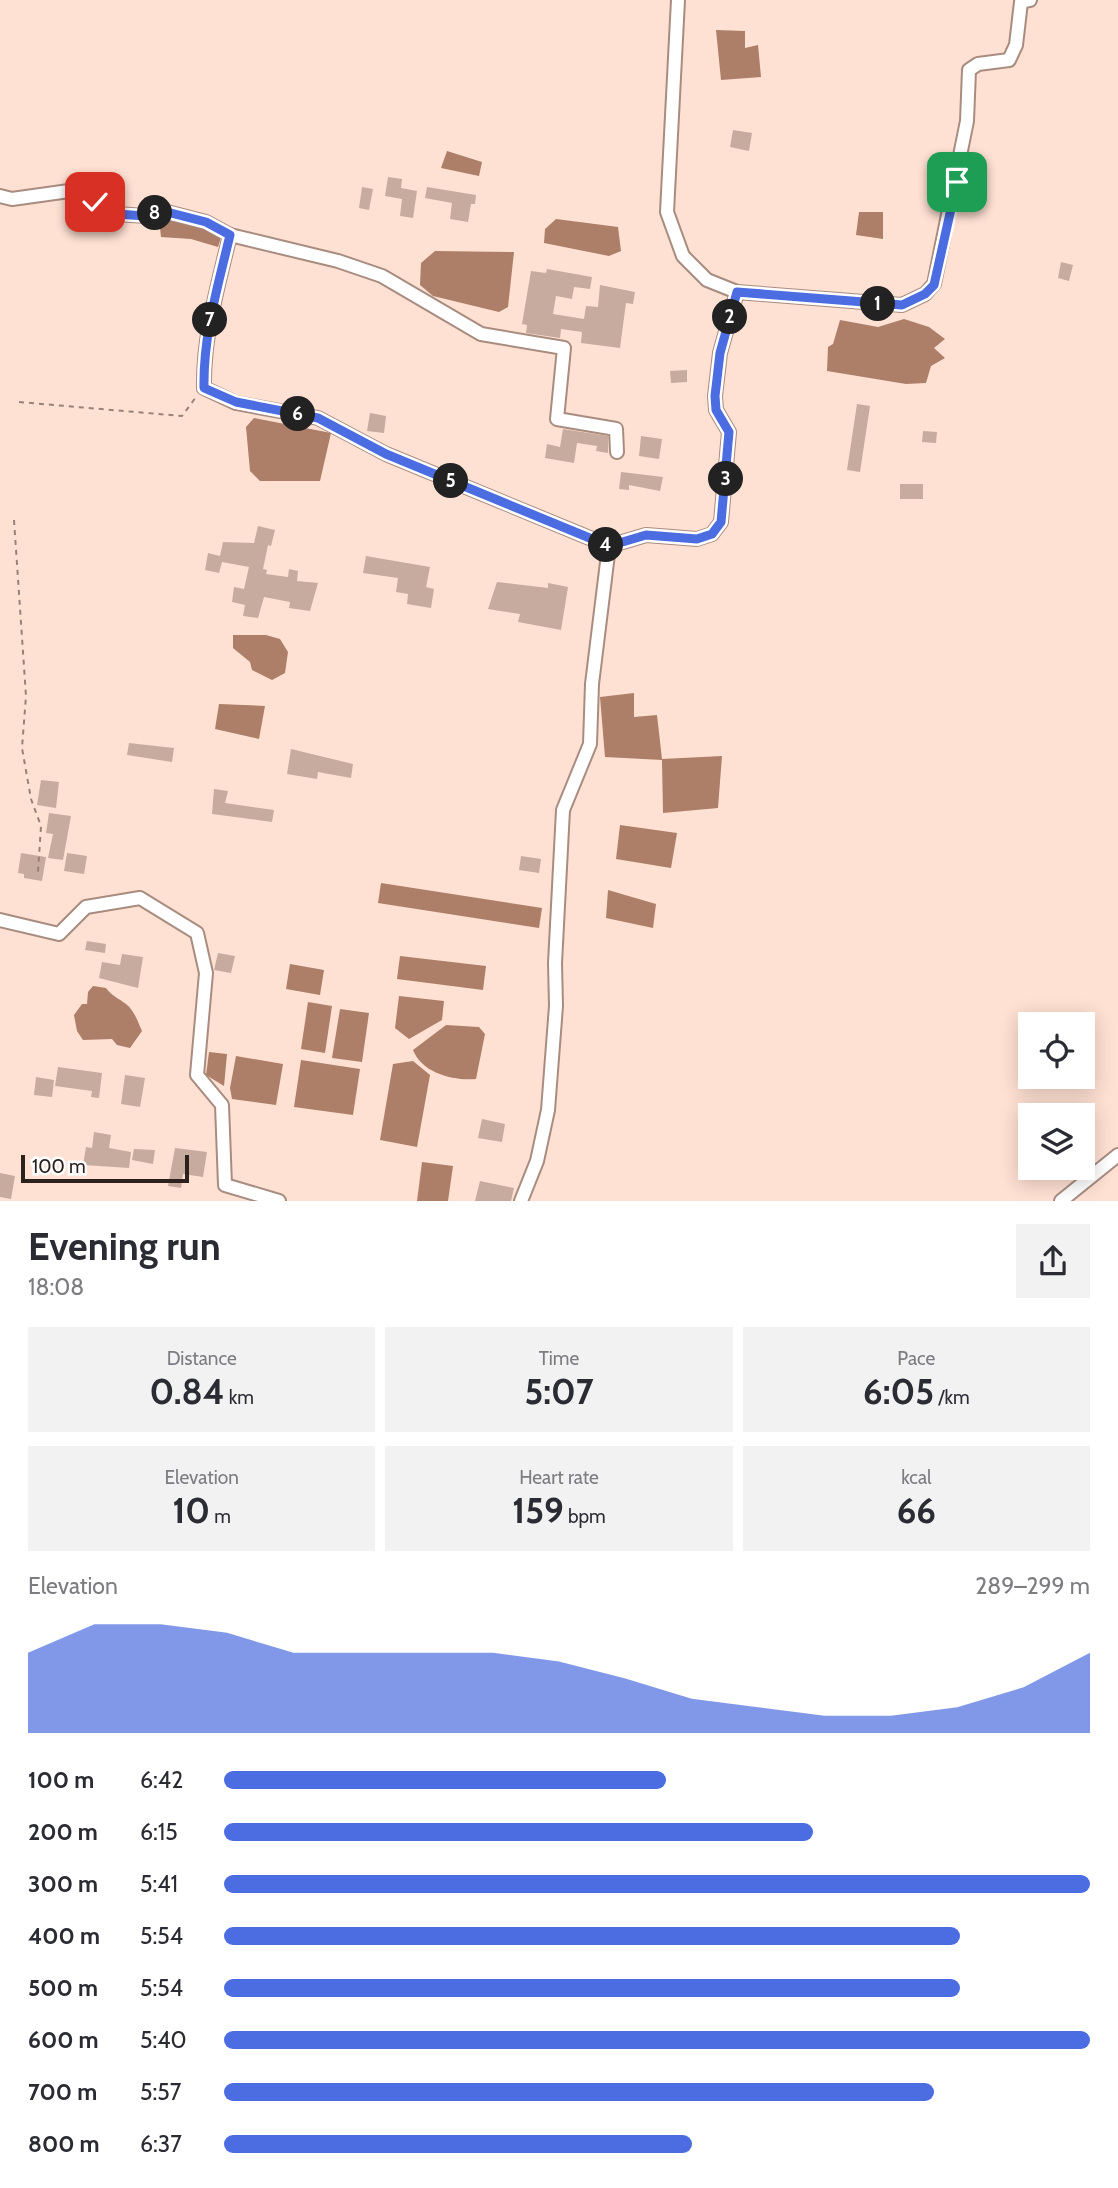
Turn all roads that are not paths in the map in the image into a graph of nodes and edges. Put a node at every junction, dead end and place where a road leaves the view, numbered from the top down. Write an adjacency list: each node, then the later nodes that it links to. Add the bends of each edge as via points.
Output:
1 (678, 0): 5 (street, via 667,212 683,256 706,280)
2 (1030, 0): 5 (street, via 1021,2 1016,45 1009,60 978,64 969,70 957,182 934,285 925,294 902,305)
3 (0, 197): 4 (street, via 69,191 116,214 146,216 163,211 206,222)
4 (230, 235): 6 (street, via 382,276 481,334 564,348 557,419 616,429); 7 (street, via 208,328 204,388 236,402 318,418 386,454)
5 (737, 292): 7 (street, via 720,353 715,396 716,410 729,432 721,522 712,534 697,539 646,535)
6 (617, 452)
7 (609, 546): 11 (street, via 592,684 590,744 563,810 548,1110 537,1161)
8 (0, 920): 10 (street, via 59,934 86,907 140,898 197,933 206,973 197,1075 222,1105 225,1185)
9 (1118, 1155): 12 (street)
10 (279, 1201)
11 (521, 1201)
12 (1061, 1201)

